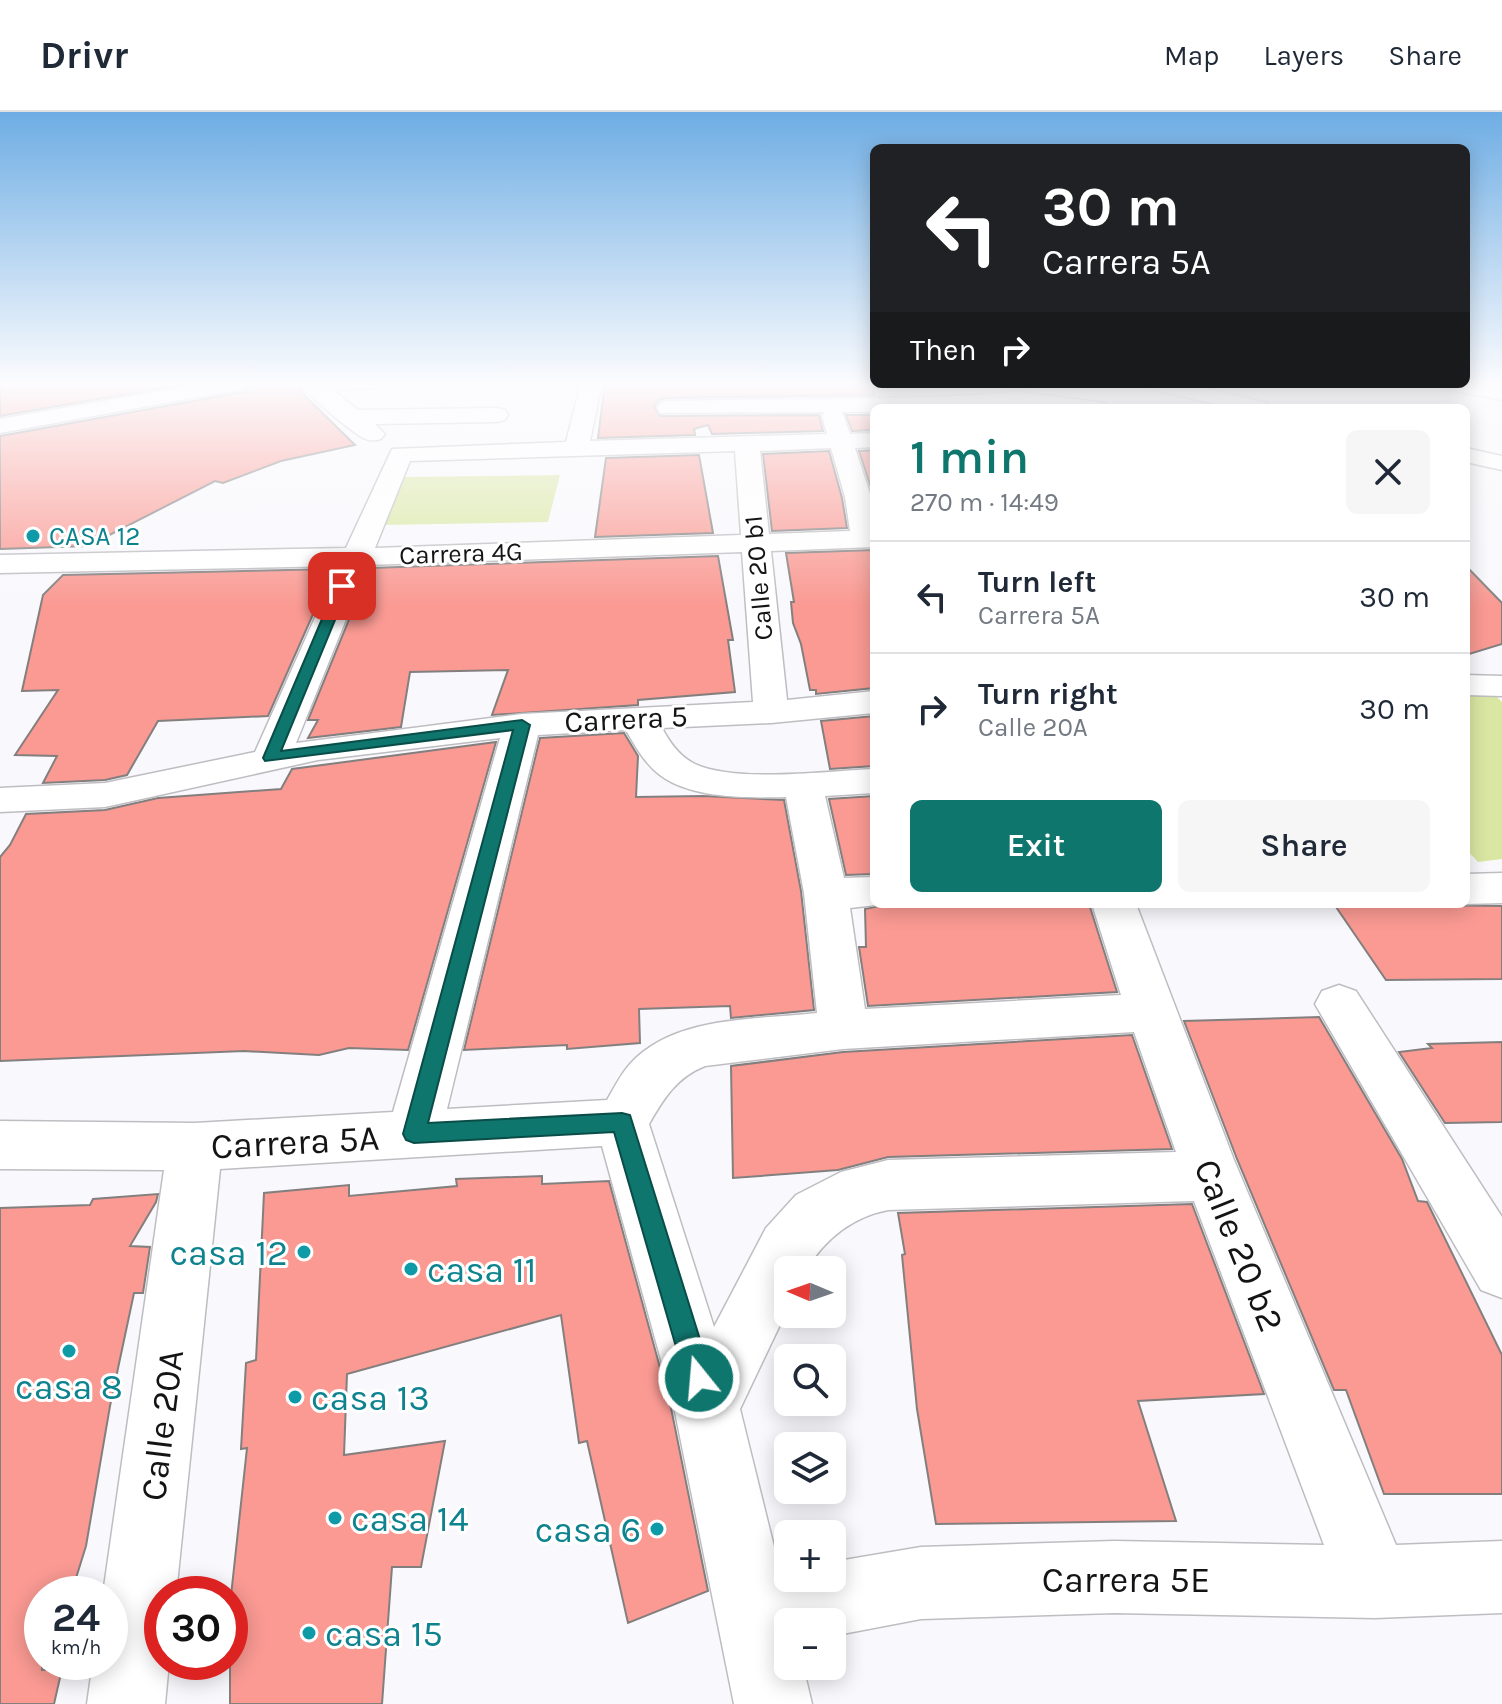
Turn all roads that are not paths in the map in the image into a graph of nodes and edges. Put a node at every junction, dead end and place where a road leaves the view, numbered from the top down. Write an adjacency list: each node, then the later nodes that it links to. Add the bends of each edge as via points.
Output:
1 (399, 457): 7 (street)
2 (748, 457): 6 (street, Calle 20 b1)
3 (846, 457): 4 (street)
4 (866, 497): 5 (street)
5 (870, 540): 6 (street, Carrera 4G)
6 (754, 542): 7 (street, Carrera 4G); 12 (street, Calle 20 b1)
7 (354, 557): 8 (street, Carrera 4G); 15 (street)
8 (0, 564)
9 (1470, 685): 10 (street)
10 (1502, 686)
11 (870, 702): 12 (street, Carrera 5)
12 (771, 712): 13 (street, Carrera 5)
13 (637, 717): 14 (street, Carrera 5); 17 (street, via 657,752 682,773 734,782)
14 (522, 725): 15 (street, Carrera 5); 26 (street)
15 (271, 758): 18 (street, Carrera 5, via 105,795)
16 (870, 781): 17 (street)
17 (803, 783): 20 (street)
18 (0, 800)
19 (870, 892): 20 (street)
20 (826, 893): 24 (street)
21 (1115, 908): 23 (street, Calle 20 b2)
22 (1339, 1004): 30 (street)
23 (1150, 1012): 24 (street); 29 (street, Calle 20 b2)
24 (843, 1030): 25 (street, via 701,1046 673,1057 648,1079)
25 (622, 1122): 26 (street, Carrera 5A); 31 (street)
26 (414, 1134): 28 (street, Carrera 5A)
27 (0, 1145): 28 (street, Carrera 5A)
28 (195, 1147): 35 (street, Calle 20A)
29 (1212, 1176): 31 (street, via 861,1190 816,1214 787,1247); 33 (street, Calle 20 b2)
30 (1499, 1259)
31 (707, 1407): 34 (street)
32 (1502, 1577): 33 (street, Carrera 5E)
33 (1375, 1582): 34 (street, Carrera 5E, via 1114,1577 921,1583)
34 (753, 1613): 36 (street)
35 (126, 1704)
36 (773, 1704)

